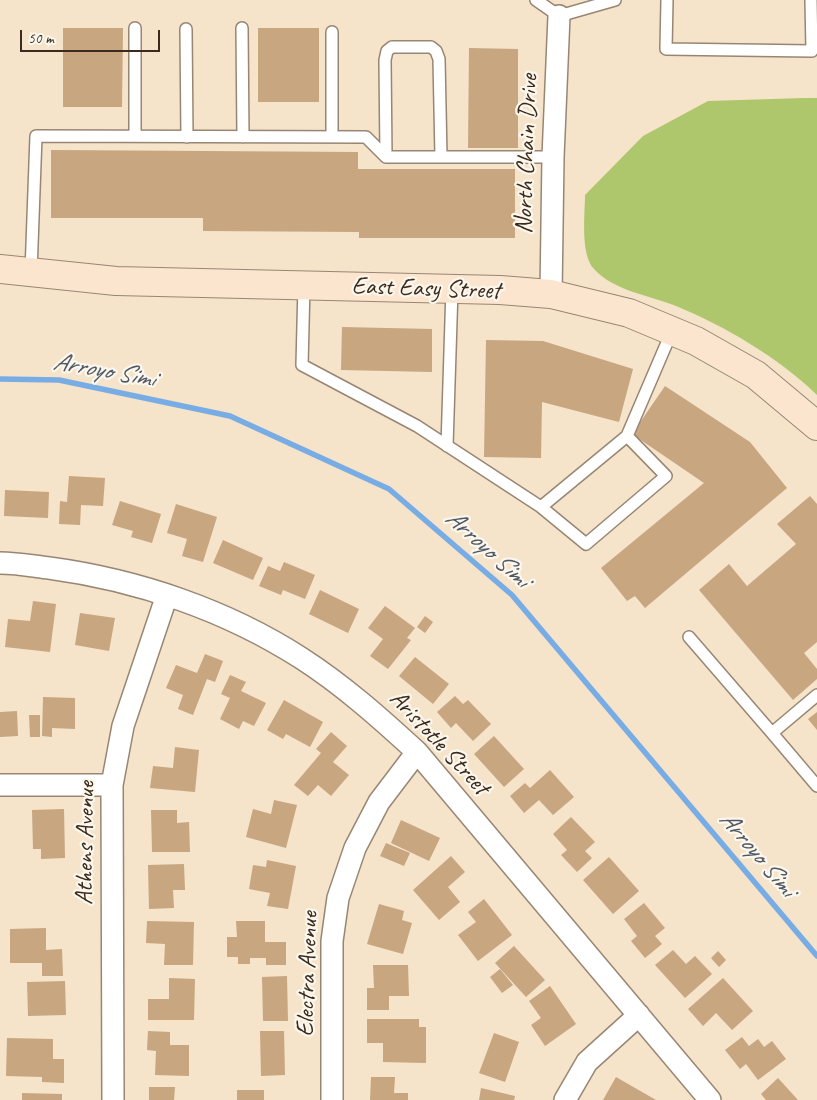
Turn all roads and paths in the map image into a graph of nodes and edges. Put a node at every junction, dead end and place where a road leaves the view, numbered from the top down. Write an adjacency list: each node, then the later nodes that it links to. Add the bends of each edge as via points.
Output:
1 (536, 0): 5 (lane)
2 (615, 0): 5 (lane)
3 (666, 0): 4 (lane, via 666,49 812,50)
4 (811, 0)
5 (559, 16): 16 (street, North Chain Drive)
6 (135, 28): 10 (lane)
7 (242, 28): 12 (lane)
8 (186, 29): 11 (lane)
9 (332, 32): 13 (lane)
10 (135, 136): 11 (lane); 18 (lane, via 36,136)
11 (187, 137): 12 (lane)
12 (243, 137): 13 (lane)
13 (332, 137): 14 (lane, via 366,137)
14 (386, 157): 15 (lane); 15 (lane, via 385,60 392,47 431,47 436,51 439,59)
15 (441, 157): 16 (lane)
16 (553, 157): 21 (street, North Chain Drive)
17 (0, 269): 18 (street, East Easy Street)
18 (31, 272): 19 (street, East Easy Street, via 116,281)
19 (304, 285): 20 (street, East Easy Street); 25 (lane, via 302,365 417,426)
20 (452, 289): 21 (street, East Easy Street); 25 (lane)
21 (551, 294): 22 (street, East Easy Street, via 629,313)
22 (672, 331): 23 (street, East Easy Street, via 756,375); 24 (lane)
23 (817, 426)
24 (626, 436): 26 (lane); 26 (lane, via 666,476 586,544)
25 (447, 446): 26 (lane)
26 (541, 507)
27 (0, 563): 28 (street, Aristotle Street, via 88,573)
28 (167, 595): 32 (street, Aristotle Street, via 236,623 301,658 362,702); 34 (street, Athens Avenue, via 123,726)
29 (689, 637): 31 (lane)
30 (817, 695): 31 (lane)
31 (772, 733): 35 (lane)
32 (417, 752): 36 (street, Aristotle Street); 38 (street, Electra Avenue, via 379,802 354,848 338,898 332,941)
33 (0, 785): 34 (street)
34 (112, 785): 37 (street, Athens Avenue)
35 (817, 786)
36 (639, 1015): 39 (street, via 588,1062); 40 (street, Aristotle Street)
37 (113, 1100)
38 (332, 1100)
39 (565, 1100)
40 (710, 1100)

